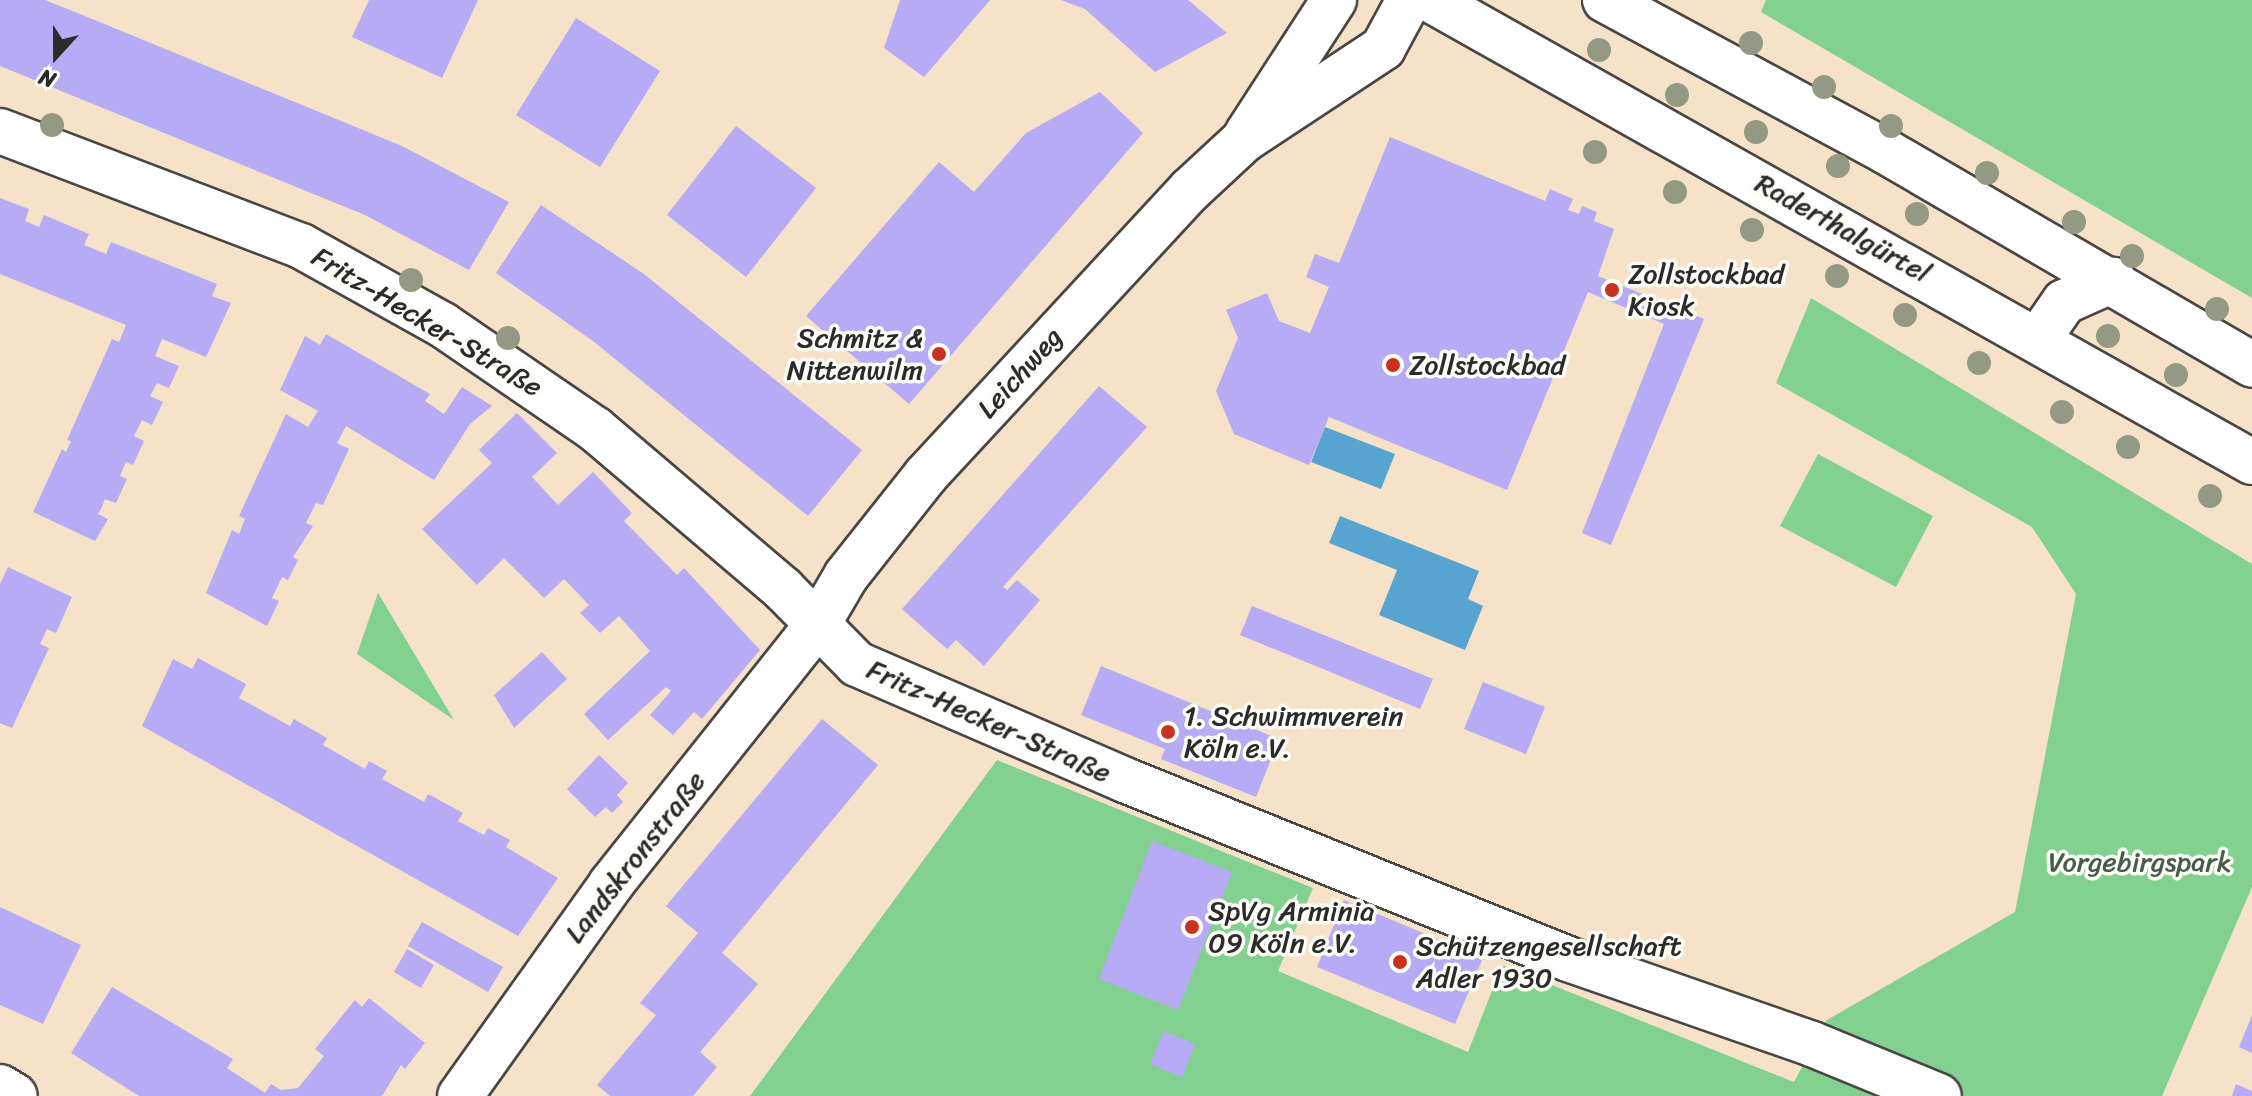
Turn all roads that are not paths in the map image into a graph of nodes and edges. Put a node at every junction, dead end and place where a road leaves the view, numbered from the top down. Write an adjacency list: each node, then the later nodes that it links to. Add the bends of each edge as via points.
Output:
1 (1334, 0): 6 (street, Leichweg, via 1282,72)
2 (1409, 0): 6 (street, Leichweg, via 1383,48)
3 (1431, 0): 8 (street, Raderthalgürtel)
4 (1605, 0): 7 (street)
5 (0, 131): 11 (street, Fritz-Hecker-Straße, via 301,246 443,325 595,429)
6 (1244, 140): 11 (street, Leichweg, via 1179,202 926,475 846,576)
7 (2113, 280): 8 (street, via 2064,302); 9 (street)
8 (2039, 338): 10 (street, Raderthalgürtel)
9 (2252, 365)
10 (2252, 462)
11 (818, 624): 14 (street, Landskronstraße, via 611,884); 15 (street, Fritz-Hecker-Straße, via 857,664 1125,780 1568,959 1812,1044)
12 (0, 1087): 13 (street)
13 (15, 1096)
14 (460, 1096)
15 (1939, 1096)

